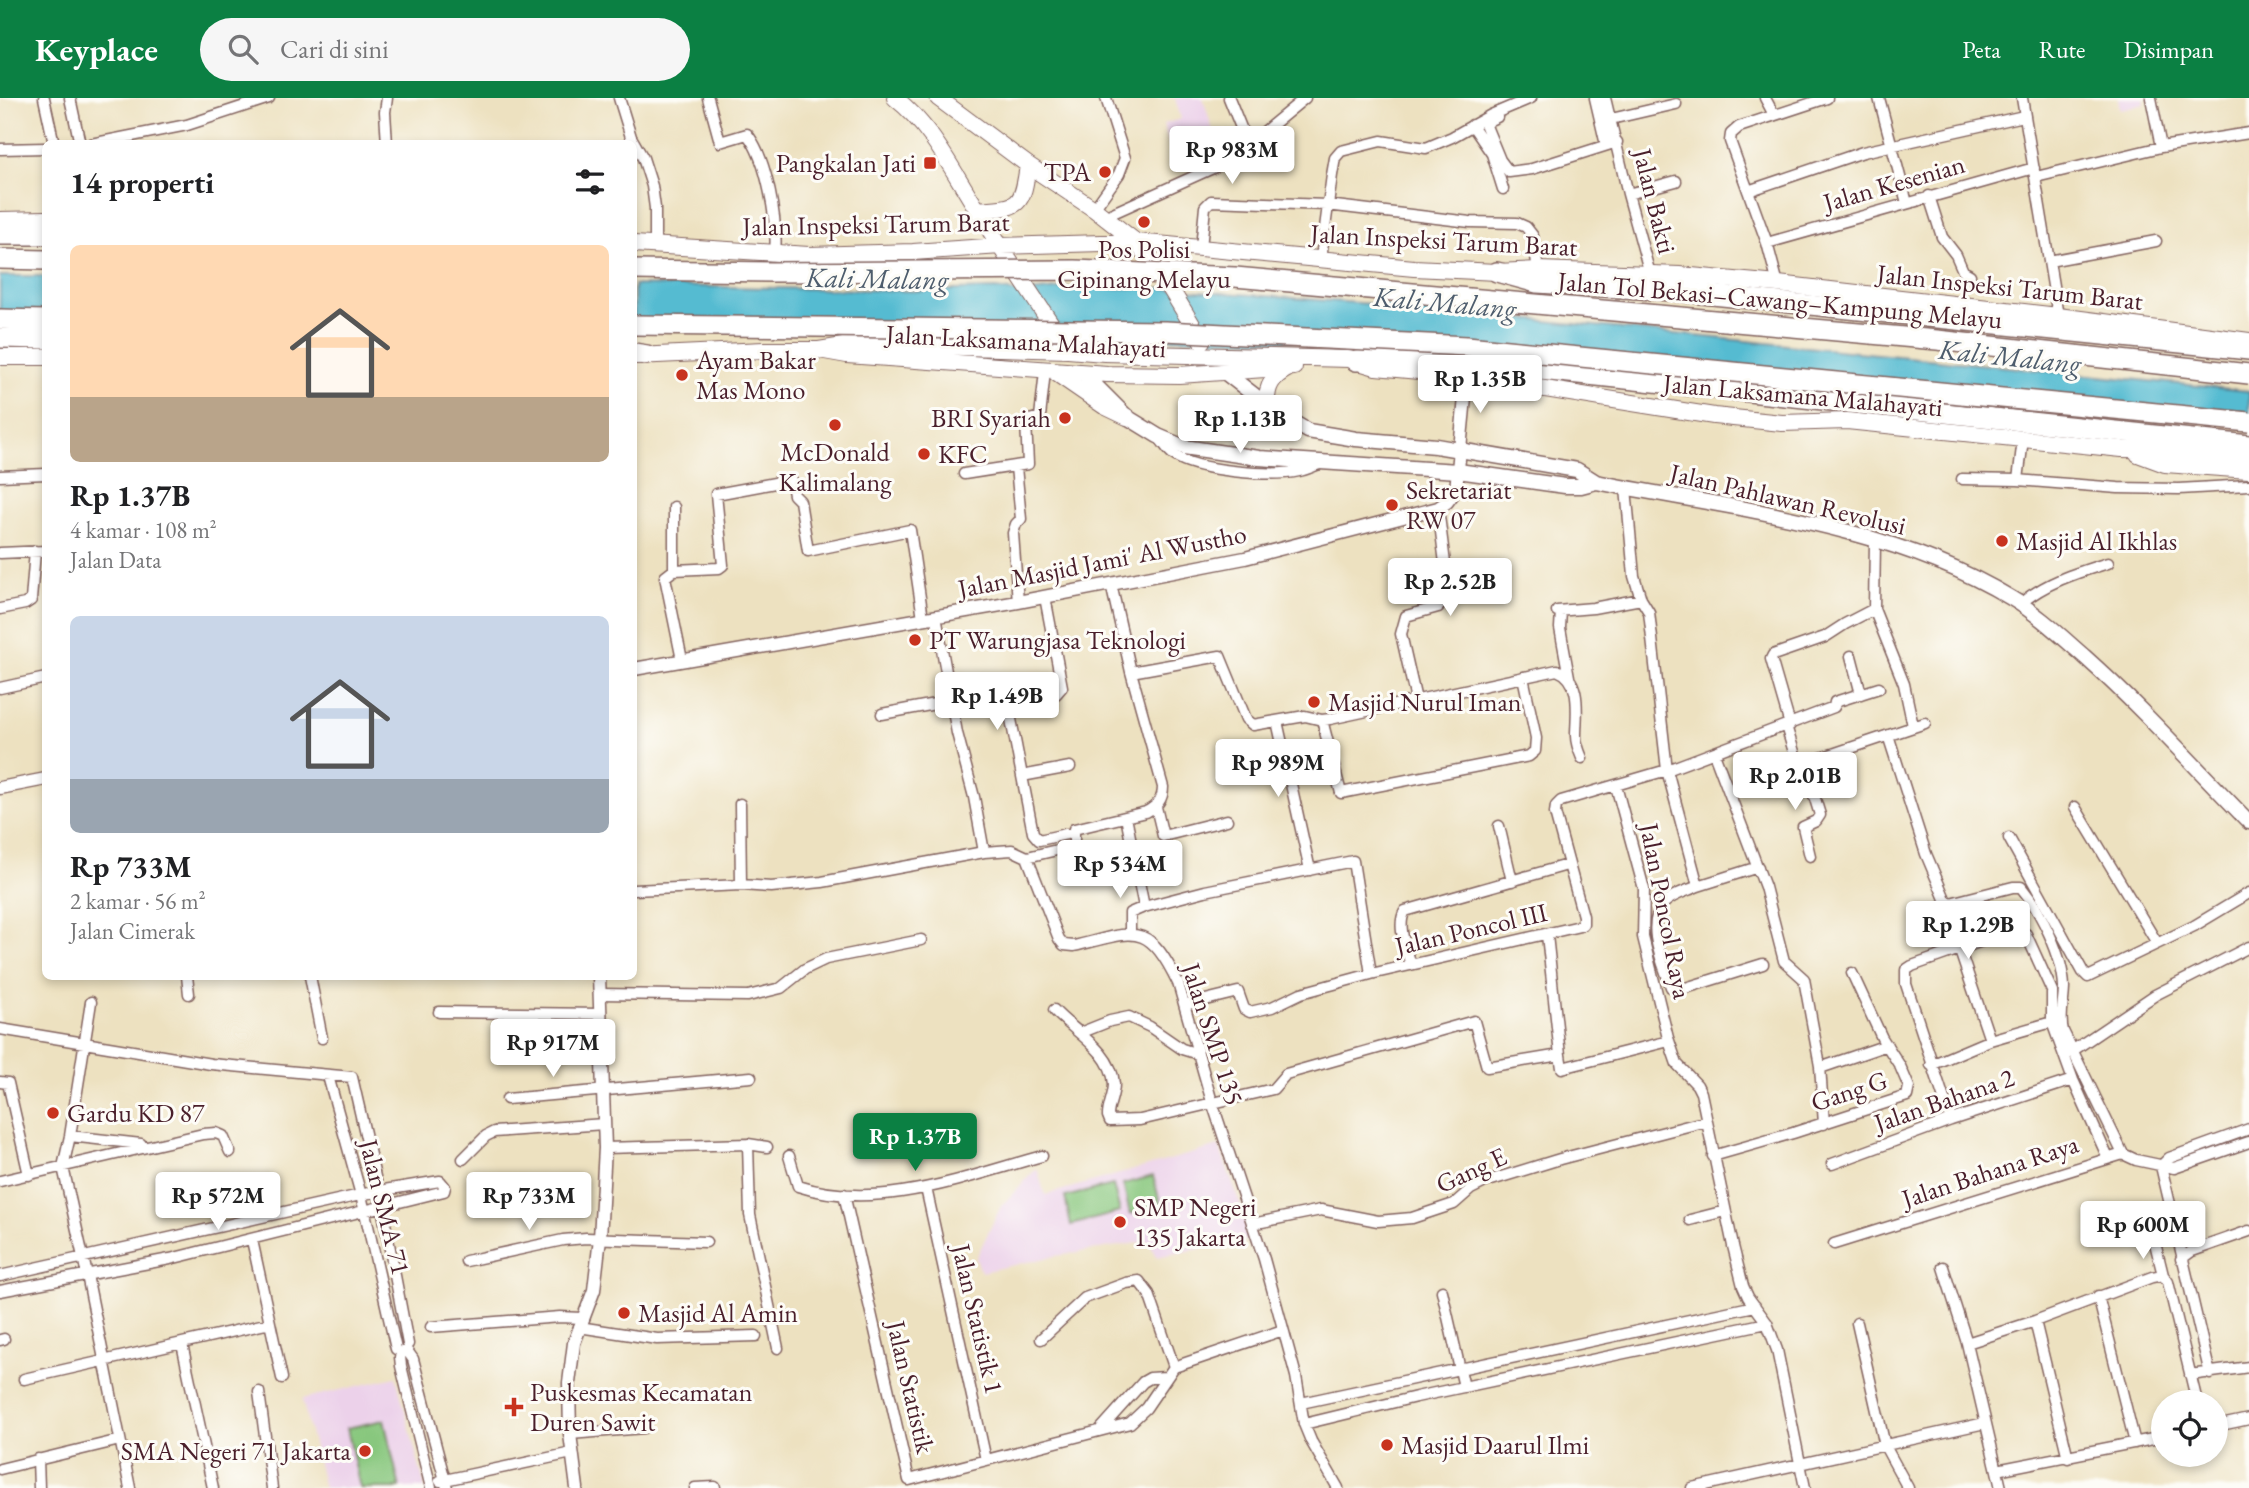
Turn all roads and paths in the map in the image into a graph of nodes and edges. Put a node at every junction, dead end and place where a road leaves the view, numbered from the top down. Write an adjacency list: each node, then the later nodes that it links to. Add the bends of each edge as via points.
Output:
1 (44, 98): 27 (street)
2 (70, 98): 28 (street)
3 (269, 98): 29 (street, via 187,125)
4 (619, 98): 31 (street)
5 (708, 98): 61 (street, via 720,142 747,134 754,145 774,212)
6 (895, 98): 48 (main road, via 935,140)
7 (938, 98): 39 (main road)
8 (1106, 98): 49 (street, via 1125,158)
9 (1229, 98): 34 (street)
10 (1306, 98): 34 (street)
11 (1531, 98): 25 (street)
12 (1542, 98): 32 (street, via 1490,120 1486,126 1505,169 1514,173 1532,169)
13 (1594, 98): 32 (street)
14 (1605, 98): 24 (street, Jalan Bakti)
15 (1766, 98): 22 (street)
16 (1828, 98): 22 (street)
17 (1880, 98): 33 (street)
18 (2022, 98): 23 (street)
19 (2151, 98): 35 (street)
20 (383, 100): 30 (street)
21 (1676, 104): 24 (street)
22 (1774, 115): 43 (street, via 1731,134)
23 (2024, 116): 33 (street); 40 (street)
24 (1611, 119): 32 (street, Jalan Bakti)
25 (1472, 125): 42 (street, via 1492,154); 47 (street, via 1426,148 1381,141 1341,151 1335,158)
26 (2249, 133): 35 (street, Jalan Kesenian)
27 (53, 140)
28 (79, 140)
29 (110, 140)
30 (387, 140)
31 (633, 140)
32 (1611, 143): 44 (street, Jalan Bakti)
33 (1891, 144): 43 (street); 46 (street)
34 (1248, 145): 49 (street, via 1214,167)
35 (2161, 147): 40 (street, Jalan Kesenian)
36 (42, 148): 38 (street)
37 (637, 148): 58 (street, via 652,186)
38 (0, 149)
39 (1028, 165): 48 (main road, via 1017,204); 49 (main road)
40 (2035, 172): 45 (street, Jalan Kesenian); 65 (street)
41 (1676, 181): 44 (street)
42 (1503, 190)
43 (1748, 191): 56 (street)
44 (1628, 194): 69 (street, Jalan Bakti)
45 (1929, 196): 46 (street, Jalan Kesenian); 70 (street, via 1942,237)
46 (1907, 203): 56 (street, Jalan Kesenian)
47 (1327, 205): 60 (street, via 1211,201 1205,207); 62 (street); 67 (street, via 1469,222 1517,223 1533,236)
48 (977, 210): 59 (main road)
49 (1099, 213): 55 (main road)
50 (42, 219): 51 (main road)
51 (0, 220)
52 (0, 235): 53 (highway)
53 (42, 235)
54 (2156, 241): 65 (street)
55 (1136, 242): 59 (main road, Jalan Inspeksi Tarum Barat); 60 (main road, Jalan Inspeksi Tarum Barat); 83 (main road)
56 (1767, 243): 71 (street)
57 (637, 244): 58 (main road, Jalan Inspeksi Tarum Barat)
58 (655, 246): 61 (main road, Jalan Inspeksi Tarum Barat)
59 (1001, 246): 61 (main road, Jalan Inspeksi Tarum Barat); 79 (main road)
60 (1201, 248): 62 (main road, Jalan Inspeksi Tarum Barat)
61 (775, 254)
62 (1321, 258): 68 (main road, Jalan Inspeksi Tarum Barat)
63 (0, 259): 64 (highway)
64 (42, 260)
65 (2049, 261): 72 (street)
66 (637, 270): 91 (highway, Jalan Tol Bekasi–Cawang–Kampung Melayu, bridge, via 1075,270 1235,276 1937,340)
67 (1538, 270): 68 (main road, Jalan Inspeksi Tarum Barat); 69 (main road, Jalan Inspeksi Tarum Barat)
68 (1497, 272): 81 (highway, via 1537,283 1857,309)
69 (1650, 274): 71 (main road, Jalan Inspeksi Tarum Barat)
70 (1970, 275)
71 (1778, 284): 72 (main road, Jalan Inspeksi Tarum Barat)
72 (2058, 316): 78 (main road, Jalan Inspeksi Tarum Barat)
73 (0, 319): 74 (highway)
74 (42, 320)
75 (637, 325): 95 (highway, bridge, via 1165,331 1467,346)
76 (0, 338): 77 (highway)
77 (42, 339)
78 (2249, 341)
79 (1065, 344): 80 (main road, Jalan Laksamana Malahayati, via 856,344); 83 (main road, Jalan Laksamana Malahayati, via 1104,353); 90 (main road)
80 (819, 350): 82 (main road, Jalan Laksamana Malahayati); 88 (main road, Jalan Laksamana Malahayati)
81 (2249, 350)
82 (638, 355)
83 (1211, 355): 86 (main road, Jalan Laksamana Malahayati); 89 (main road)
84 (42, 357): 85 (main road)
85 (0, 358)
86 (1356, 361): 87 (main road, Jalan Laksamana Malahayati); 92 (main road, Jalan Laksamana Malahayati); 97 (highway, via 1380,358 1483,364)
87 (1291, 367): 89 (main road, Jalan Laksamana Malahayati); 93 (main road, via 1270,382)
88 (1049, 371): 90 (main road, Jalan Laksamana Malahayati); 94 (main road); 101 (street, via 1040,417 1026,421 1028,464)
89 (1223, 371): 90 (main road, Jalan Laksamana Malahayati); 93 (main road, Jalan Pahlawan Revolusi)
90 (1083, 373): 94 (main road, Jalan Pahlawan Revolusi)
91 (2249, 374)
92 (1467, 377): 96 (main road, Jalan Laksamana Malahayati, via 1714,416 1782,423 1847,421); 99 (street)
93 (1267, 405): 99 (main road, Jalan Pahlawan Revolusi, via 1308,431)
94 (1127, 417): 103 (main road, Jalan Pahlawan Revolusi, via 1158,436 1207,452)
95 (2249, 422)
96 (2023, 439): 98 (main road, Jalan Laksamana Malahayati); 108 (street)
97 (2249, 445)
98 (2122, 449): 100 (main road, Jalan Laksamana Malahayati); 102 (main road, Jalan Laksamana Malahayati, via 2165,464)
99 (1459, 450): 103 (street); 109 (main road, Jalan Pahlawan Revolusi, via 1577,470)
100 (2249, 457)
101 (1016, 467): 105 (street); 122 (street, via 1021,519 1013,533)
102 (2249, 470)
103 (1458, 471): 109 (main road, Jalan Pahlawan Revolusi, via 1565,486); 113 (street, via 1454,496)
104 (42, 474): 106 (street)
105 (964, 474)
106 (0, 476)
107 (1962, 479): 108 (street)
108 (2018, 480): 110 (street, via 2118,488)
109 (1596, 482): 111 (main road, Jalan Pahlawan Revolusi)
110 (2249, 485)
111 (1626, 488): 114 (main road, Jalan Pahlawan Revolusi, via 1771,515); 121 (street, via 1631,555)
112 (674, 507): 118 (street)
113 (1438, 508): 119 (street, Jalan Masjid Jami' Al Wustho, via 1245,558); 138 (street, via 1449,596 1438,607 1406,617 1401,634)
114 (1875, 541): 123 (main road, Jalan Pahlawan Revolusi, via 1954,567); 125 (street)
115 (40, 551): 116 (street); 124 (street, via 31,600)
116 (0, 553)
117 (2108, 563): 123 (street, via 2052,582)
118 (674, 570): 126 (street, via 723,565 716,494 791,480 800,500 808,551 910,530); 128 (street, via 665,577 665,584)
119 (1111, 584): 120 (street, Jalan Masjid Jami' Al Wustho); 130 (street)
120 (1045, 597): 122 (street, Jalan Masjid Jami' Al Wustho); 151 (street, via 1062,687 1056,694 1012,707)
121 (1641, 599): 132 (street, via 1559,611); 150 (street, via 1649,612)
122 (1018, 602): 126 (street, Jalan Masjid Jami' Al Wustho)
123 (2020, 604): 160 (main road, Jalan Pahlawan Revolusi, via 2122,690)
124 (0, 609)
125 (1874, 609): 143 (street, via 1825,637 1773,656); 144 (street, via 1904,684)
126 (930, 617): 128 (street, Jalan Masjid Jami' Al Wustho); 137 (street)
127 (1851, 656): 136 (street)
128 (682, 660): 129 (street, Jalan Masjid Jami' Al Wustho)
129 (637, 668)
130 (1131, 672): 141 (street, via 1220,656 1246,719 1253,725); 156 (street, via 1163,787)
131 (1523, 677): 132 (street, via 1557,670); 138 (street); 140 (street, via 1536,738 1535,751 1529,756 1341,793)
132 (1569, 677): 147 (street, via 1578,705 1576,740)
133 (42, 679): 134 (street)
134 (0, 688)
135 (1879, 688): 136 (street)
136 (1861, 694): 143 (street)
137 (951, 701): 139 (street); 164 (street)
138 (1416, 701): 140 (street)
139 (882, 714)
140 (1322, 720): 141 (street, via 1305,716)
141 (1277, 721): 169 (street)
142 (1925, 723): 144 (street)
143 (1788, 726): 146 (street); 148 (street, via 1798,765)
144 (1913, 726): 145 (street)
145 (1888, 736): 148 (street); 204 (street, via 1945,899 1960,902 2021,887 2035,906 2059,965 2064,986 2062,1024)
146 (1714, 752): 150 (street); 168 (street)
147 (1581, 758)
148 (1804, 763): 165 (street, via 1820,815 1803,827)
149 (1070, 767): 151 (street)
150 (1667, 770): 153 (street); 172 (street)
151 (1021, 776): 162 (street, via 1035,836 1039,840)
152 (42, 780): 154 (street)
153 (1616, 786): 167 (street, via 1571,797 1556,806); 201 (street, Jalan Poncol Raya, via 1644,889 1643,937)
154 (0, 788)
155 (740, 804): 171 (street)
156 (1156, 807): 158 (street); 159 (street, via 1163,836)
157 (2075, 807): 179 (street)
158 (1126, 817): 166 (street, via 1074,829 1074,846); 175 (street)
159 (1227, 820)
160 (2249, 822)
161 (1499, 826): 170 (street)
162 (1066, 834)
163 (2009, 838): 179 (street, via 2082,972 2096,975)
164 (984, 852): 166 (street, via 1012,850); 171 (street, via 822,882)
165 (1810, 856)
166 (1027, 857): 176 (street, via 1064,945)
167 (1567, 864): 170 (street); 177 (street, Jalan Poncol III, via 1583,923)
168 (1758, 867): 172 (street); 208 (street, via 1784,961 1804,979)
169 (1310, 870): 175 (street); 185 (street, via 1353,861)
170 (1512, 881): 183 (street, via 1405,911 1401,925)
171 (741, 885): 173 (street)
172 (1698, 886): 182 (street, via 1676,895 1657,915 1658,947 1671,987 1679,990)
173 (637, 890)
174 (2249, 893): 179 (street)
175 (1144, 906): 176 (street, via 1130,913)
176 (1130, 932): 192 (street, Jalan SMP 135, via 1147,938 1169,965)
177 (1547, 935): 183 (street, Jalan Poncol III); 206 (street)
178 (921, 940): 190 (street, via 826,959 769,993)
179 (2157, 943)
180 (2249, 947): 204 (street, via 2155,995)
181 (1959, 948): 196 (street, via 2013,930 2026,934 2052,991); 200 (street); 207 (street, via 1912,965 1904,975)
182 (1763, 964)
183 (1411, 965): 185 (street, Jalan Poncol III)
184 (1852, 973): 203 (street, Gang G)
185 (1371, 974): 192 (street, Jalan Poncol III, via 1250,1012 1244,1009 1238,992)
186 (187, 980): 189 (street)
187 (311, 980): 199 (street)
188 (599, 980): 190 (street)
189 (189, 994)
190 (600, 994): 195 (street)
191 (91, 1002): 202 (street)
192 (1185, 1005): 205 (street, Jalan SMP 135)
193 (1054, 1010): 198 (street)
194 (439, 1012): 195 (street)
195 (601, 1014): 213 (street)
196 (2052, 1022): 200 (street); 211 (street)
197 (0, 1028): 202 (street)
198 (1080, 1033): 205 (street, via 1129,1017); 215 (street, via 1113,1076 1108,1109 1112,1122 1140,1120)
199 (321, 1038)
200 (1990, 1040): 207 (street)
201 (1669, 1041): 206 (street, via 1562,1068); 217 (street, Jalan Poncol Raya, via 1677,1063 1697,1085)
202 (86, 1042): 209 (street, via 211,1064); 221 (street)
203 (1887, 1045): 208 (street); 219 (street, Gang G, via 1909,1087 1907,1096)
204 (2072, 1051): 228 (street)
205 (1198, 1054): 215 (street, Jalan SMP 135)
206 (1560, 1055): 215 (street, via 1487,1067 1475,1021 1286,1074 1273,1089)
207 (1931, 1065): 216 (street)
208 (1820, 1068): 219 (street)
209 (328, 1076): 240 (street, Jalan SMA 71, via 352,1077); 241 (street, Jalan SMA 71)
210 (751, 1077): 213 (street)
211 (2073, 1080): 216 (street, Jalan Bahana 2); 232 (street)
212 (0, 1082): 237 (street, via 8,1083)
213 (602, 1090): 214 (street); 218 (street)
214 (507, 1099)
215 (1212, 1102): 247 (street, Jalan SMP 135)
216 (1951, 1120): 234 (street, Jalan Bahana 2)
217 (1707, 1121): 231 (street, Jalan Poncol Raya); 247 (street, Gang E, via 1485,1182 1454,1204 1412,1218 1378,1221 1321,1210)
218 (604, 1124): 226 (street); 233 (street, via 494,1132)
219 (1824, 1124): 231 (street, Gang G)
220 (2249, 1129): 235 (street, via 2169,1158)
221 (70, 1136): 224 (street); 236 (street)
222 (2249, 1142): 235 (street, via 2174,1168)
223 (748, 1144): 225 (street); 226 (street); 280 (street, via 750,1215)
224 (150, 1145): 227 (street, via 216,1133 226,1140); 236 (street)
225 (767, 1147)
226 (605, 1148): 249 (street)
227 (230, 1152)
228 (2123, 1154): 232 (street, Jalan Bahana Raya); 235 (street)
229 (789, 1156): 242 (street, via 799,1186)
230 (1042, 1156): 239 (street)
231 (1713, 1156): 244 (street, Jalan Poncol Raya)
232 (2108, 1158): 253 (street, Jalan Bahana Raya)
233 (463, 1159)
234 (1832, 1164)
235 (2161, 1166): 256 (street)
236 (62, 1167): 237 (street); 255 (street)
237 (29, 1175): 238 (street)
238 (0, 1181)
239 (926, 1188): 242 (street); 309 (street, Jalan Statistik 1)
240 (378, 1191): 241 (street); 243 (street, Jalan SMA 71); 243 (street, via 440,1181 446,1187)
241 (361, 1195): 245 (street, Jalan SMA 71); 255 (street)
242 (844, 1195): 314 (street, Jalan Statistik)
243 (382, 1207): 245 (street); 279 (street, Jalan SMA 71)
244 (1725, 1211): 246 (street); 267 (street, Jalan Poncol Raya, via 1744,1286)
245 (365, 1212): 251 (street); 281 (street, Jalan SMA 71)
246 (1690, 1220)
247 (1252, 1224): 274 (street, Jalan SMP 135)
248 (2246, 1232): 254 (street); 256 (street)
249 (600, 1238): 252 (street); 257 (street, via 563,1240); 269 (street, via 594,1290)
250 (2154, 1239): 261 (street)
251 (252, 1240): 260 (street); 270 (street)
252 (706, 1242)
253 (1834, 1244)
254 (2249, 1245)
255 (83, 1259): 259 (street); 260 (street)
256 (2181, 1259): 286 (street)
257 (466, 1261)
258 (1943, 1267): 277 (street)
259 (18, 1272): 262 (street); 263 (street)
260 (87, 1275): 263 (street); 282 (street)
261 (2163, 1275): 266 (street); 287 (street)
262 (0, 1276)
263 (22, 1287): 264 (street)
264 (0, 1291)
265 (1442, 1291): 285 (street)
266 (2098, 1296): 268 (street); 304 (street)
267 (1755, 1306): 271 (street, Jalan Poncol Raya); 285 (street)
268 (2035, 1321): 277 (street); 307 (street)
269 (581, 1322): 273 (street, via 542,1318); 275 (street, via 657,1339); 301 (street, via 569,1383)
270 (270, 1323): 278 (street); 289 (street)
271 (1767, 1323): 291 (street); 310 (street, Jalan Poncol Raya)
272 (1857, 1323): 305 (street)
273 (431, 1327)
274 (1283, 1330): 283 (street); 294 (street, Jalan SMP 135)
275 (756, 1336)
276 (1041, 1339): 283 (street, via 1085,1298 1139,1281 1149,1294)
277 (1967, 1343): 296 (street)
278 (182, 1344): 282 (street); 319 (street)
279 (408, 1344)
280 (778, 1348)
281 (396, 1349)
282 (103, 1361): 290 (street); 302 (street)
283 (1174, 1367): 288 (street, Jalan Statistik)
284 (2249, 1367): 286 (street)
285 (1460, 1369): 291 (street); 294 (street)
286 (2210, 1374): 287 (street)
287 (2190, 1376): 292 (street)
288 (1166, 1377): 300 (street, Jalan Statistik, via 1143,1382); 300 (street, Jalan Statistik, via 1138,1417)
289 (282, 1378)
290 (24, 1379)
291 (1464, 1387): 298 (street)
292 (2194, 1390)
293 (259, 1392): 320 (street)
294 (1301, 1403): 298 (street, Jalan SMP 135)
295 (2249, 1419): 297 (street)
296 (1985, 1423): 305 (street); 312 (street)
297 (2228, 1423)
298 (1304, 1424): 323 (street, Jalan SMP 135)
299 (643, 1429): 301 (street)
300 (1099, 1431): 309 (street, Jalan Statistik)
301 (570, 1434): 306 (street)
302 (120, 1440): 308 (street); 316 (street)
303 (2151, 1440): 304 (street)
304 (2135, 1443): 307 (street)
305 (1885, 1446): 310 (street); 326 (street)
306 (572, 1453): 313 (street); 321 (street)
307 (2068, 1458): 312 (street)
308 (38, 1459): 311 (street); 318 (street)
309 (986, 1460): 314 (street, Jalan Statistik)
310 (1801, 1466): 324 (street); 325 (street, Jalan Poncol Raya)
311 (0, 1469)
312 (1997, 1470): 327 (street)
313 (446, 1484): 315 (street); 315 (street, via 413,1360 408,1352 402,1352 401,1366)
314 (910, 1484)
315 (431, 1486)
316 (129, 1487)
317 (715, 1487): 322 (street)
318 (39, 1488)
319 (213, 1488)
320 (272, 1488)
321 (577, 1488)
322 (695, 1488)
323 (1338, 1488)
324 (1692, 1488)
325 (1805, 1488)
326 (1908, 1488)
327 (2001, 1488)

